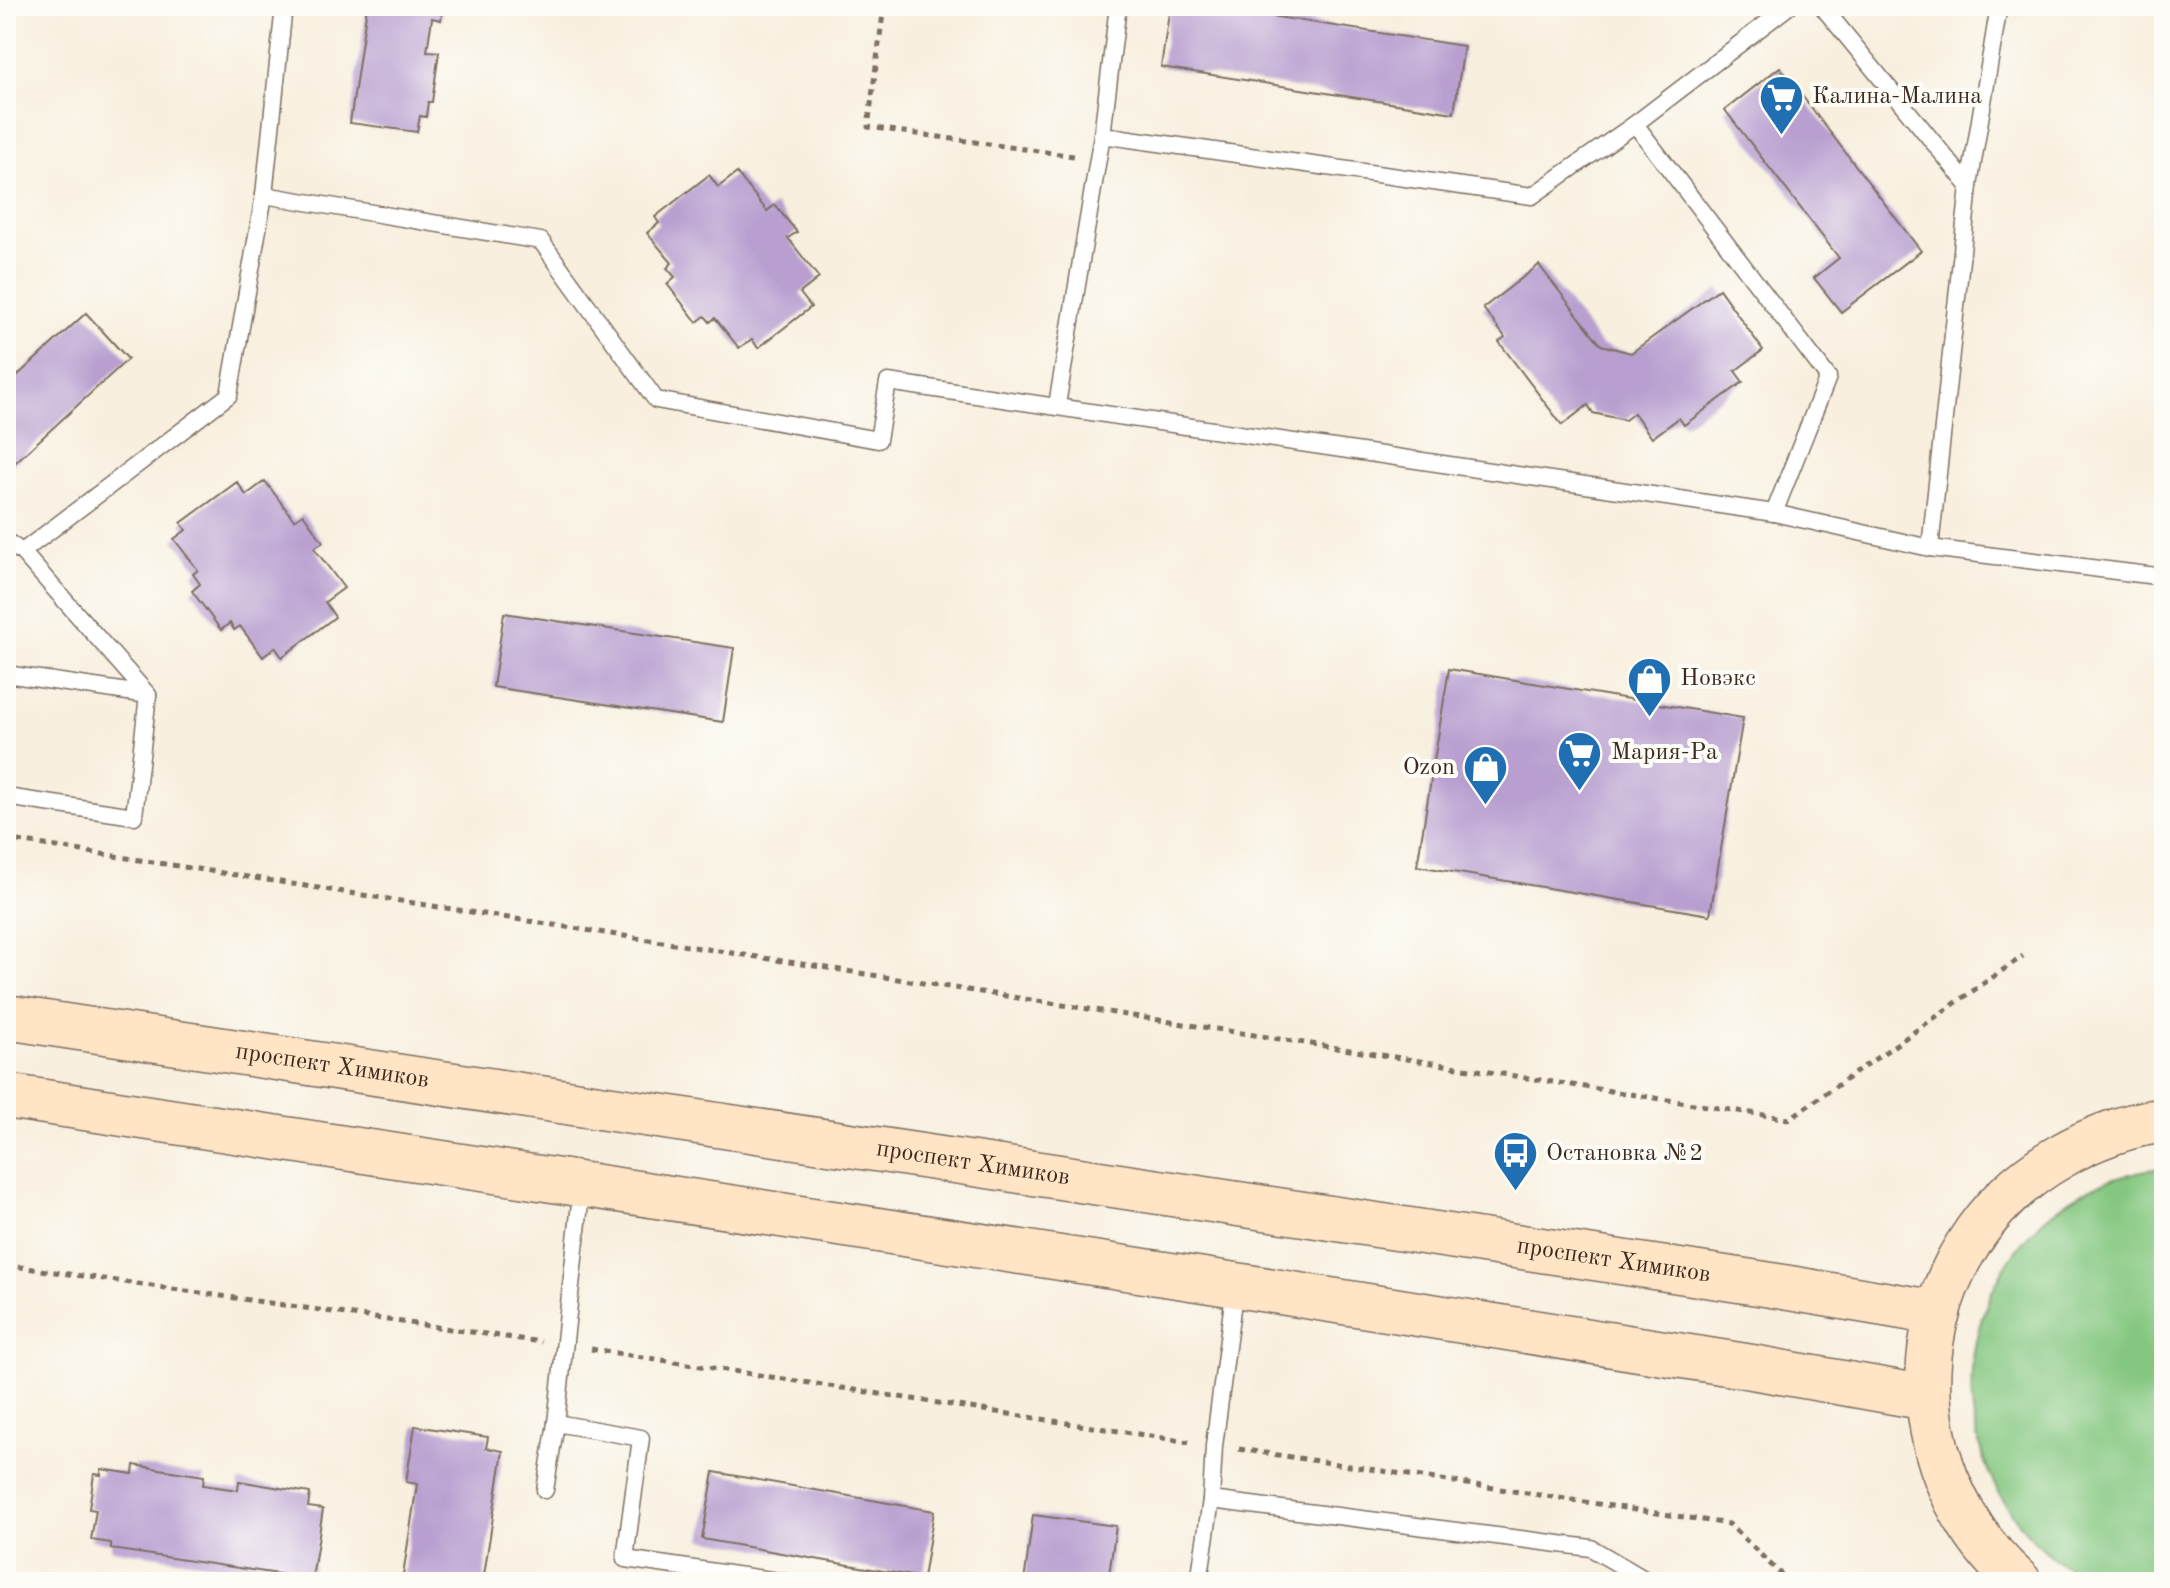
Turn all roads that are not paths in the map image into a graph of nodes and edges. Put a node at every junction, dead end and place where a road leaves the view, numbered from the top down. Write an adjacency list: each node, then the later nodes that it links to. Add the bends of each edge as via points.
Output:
1 (284, 6): 9 (lane)
2 (1118, 6): 7 (lane)
3 (1789, 6): 6 (lane)
4 (1822, 6): 8 (lane)
5 (1999, 6): 8 (lane)
6 (1635, 124): 7 (lane, via 1532,196); 11 (lane, via 1828,377)
7 (1102, 135): 10 (lane)
8 (1969, 186): 13 (lane)
9 (264, 195): 10 (lane, via 541,241 656,400 878,440 888,382); 14 (lane, via 229,395)
10 (1057, 405): 11 (lane)
11 (1774, 513): 13 (lane)
12 (6, 541): 14 (lane)
13 (1930, 548): 15 (lane)
14 (22, 552): 17 (lane)
15 (2164, 577)
16 (6, 674): 17 (lane)
17 (148, 695): 18 (lane, via 134,816)
18 (6, 797)
19 (6, 1017): 24 (street, проспект Химиков)
20 (6, 1096): 22 (street)
21 (2161, 1118): 24 (street, via 2074,1149 2008,1195 1961,1256)
22 (582, 1184): 23 (street); 26 (lane)
23 (1236, 1285): 25 (street); 28 (lane)
24 (1938, 1313): 25 (street, via 1928,1361)
25 (1928, 1398): 32 (street, via 1935,1448 1957,1505 1977,1537)
26 (556, 1423): 27 (lane); 29 (lane, via 641,1438 625,1559)
27 (545, 1490)
28 (1211, 1500): 30 (lane); 31 (lane, via 1591,1548)
29 (785, 1582)
30 (1199, 1582)
31 (1649, 1582)
32 (2019, 1582)

